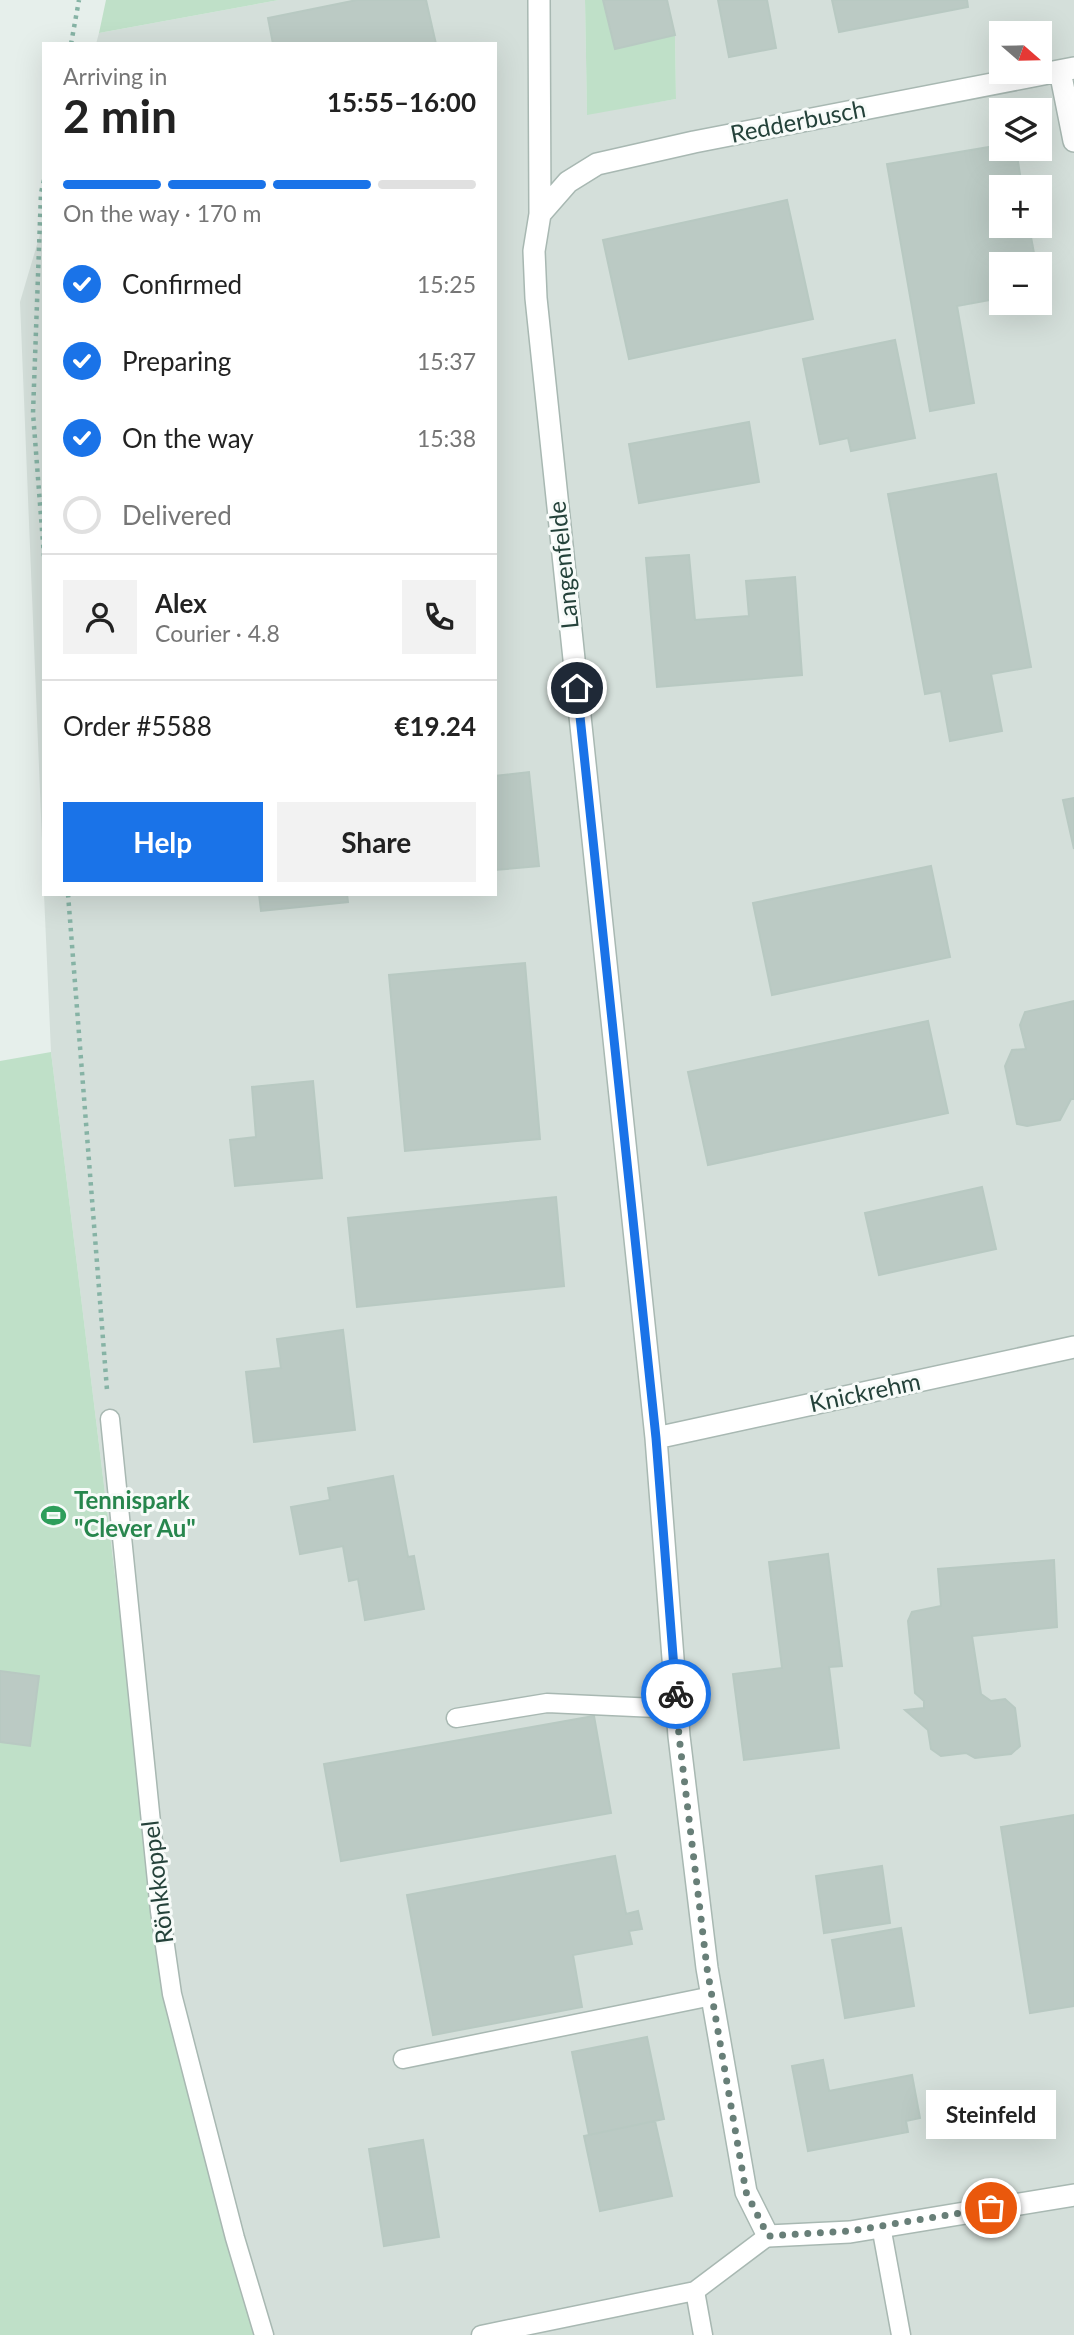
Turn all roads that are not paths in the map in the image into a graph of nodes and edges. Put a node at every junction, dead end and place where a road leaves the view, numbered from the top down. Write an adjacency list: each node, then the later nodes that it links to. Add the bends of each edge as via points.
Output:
1 (539, 0): 4 (street, Langenfelde)
2 (1067, 70): 3 (street); 4 (street, Redderbusch, via 597,164 568,182)
3 (1074, 141)
4 (540, 214): 7 (street, Langenfelde, via 534,251 536,299)
5 (1074, 1348): 7 (street, Knickrehm)
6 (110, 1419): 16 (lane, Rönkkoppel, via 160,1911 173,1994)
7 (656, 1438): 8 (street, Langenfelde)
8 (678, 1709): 9 (lane, via 547,1703); 10 (street, Langenfelde)
9 (456, 1718)
10 (712, 1996): 11 (lane); 14 (street, Langenfelde, via 746,2192)
11 (403, 2059)
12 (1074, 2195): 13 (street)
13 (881, 2226): 14 (street); 19 (lane)
14 (768, 2236): 15 (lane)
15 (695, 2291): 17 (lane); 18 (lane)
16 (264, 2335)
17 (481, 2335)
18 (703, 2335)
19 (901, 2335)

